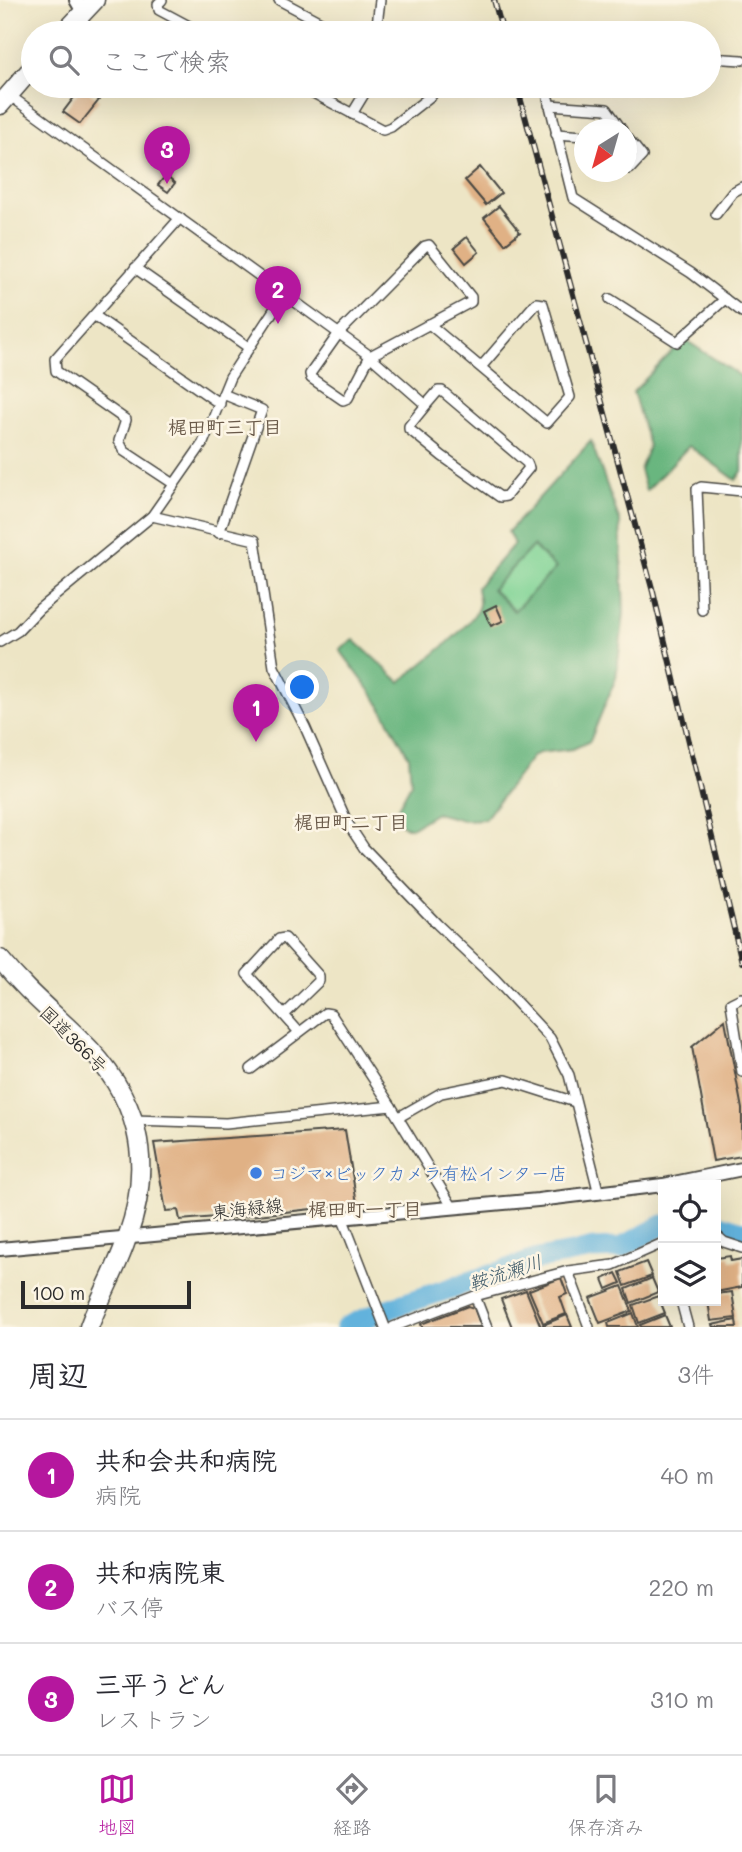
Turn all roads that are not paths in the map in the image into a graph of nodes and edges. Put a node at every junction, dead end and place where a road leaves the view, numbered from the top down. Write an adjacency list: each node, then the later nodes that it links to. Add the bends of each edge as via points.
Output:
1 (162, 0): 6 (street, via 159,10)
2 (279, 0): 7 (street)
3 (380, 0): 8 (street)
4 (85, 4): 5 (highway)
5 (73, 21)
6 (180, 21)
7 (319, 21)
8 (377, 21)
9 (721, 59): 10 (street)
10 (742, 60)
11 (21, 81): 16 (highway)
12 (322, 98): 18 (street)
13 (362, 98): 18 (street)
14 (428, 98): 18 (street, via 383,130)
15 (548, 98): 17 (street)
16 (4, 100): 24 (street)
17 (549, 105): 19 (street, via 607,109); 20 (street)
18 (352, 114)
19 (614, 119)
20 (556, 134): 21 (street); 28 (street, via 573,198)
21 (574, 135)
22 (742, 187): 23 (street)
23 (716, 214)
24 (180, 218): 25 (street); 26 (street)
25 (135, 268): 30 (street); 33 (street)
26 (285, 293): 32 (street); 33 (street)
27 (610, 299): 28 (street, via 677,342)
28 (725, 299): 29 (street)
29 (742, 312)
30 (95, 316): 37 (street); 39 (street, via 55,359 56,371 126,420 120,441 124,451)
31 (429, 324): 32 (street, via 471,302 471,297 429,245); 34 (street); 35 (street)
32 (339, 333): 34 (street); 34 (street, via 311,378 343,400)
33 (248, 347): 36 (street)
34 (370, 356): 38 (street)
35 (481, 368): 35 (street, via 547,423 570,397 543,304 536,303)
36 (223, 394): 37 (street); 42 (street, via 262,410)
37 (220, 404): 39 (street, via 203,443)
38 (426, 405): 38 (street, via 442,391 527,463 528,468 506,496 500,497 410,429)
39 (174, 484): 41 (street)
40 (742, 491): 43 (street, via 697,489)
41 (152, 516): 42 (street); 44 (street)
42 (219, 533): 51 (street, via 256,540 274,667 348,824 364,848 550,1038 569,1075)
43 (702, 610)
44 (0, 642)
45 (0, 959): 54 (highway, 国道366号, via 103,1064)
46 (741, 998): 50 (street, via 731,1003)
47 (284, 1015): 47 (street, via 247,971 285,938 320,981); 48 (street)
48 (299, 1032): 49 (street); 52 (street, via 325,1013 331,1014)
49 (251, 1069)
50 (742, 1072)
51 (575, 1102): 53 (street, via 506,1080 441,1093); 58 (street)
52 (391, 1106): 53 (street); 54 (street, via 226,1123)
53 (399, 1117): 59 (street)
54 (134, 1120): 61 (highway, 国道366号, via 142,1174)
55 (742, 1170): 56 (main road, 東海緑線)
56 (690, 1180)
57 (658, 1186): 58 (main road, 東海緑線)
58 (599, 1194): 59 (main road, 東海緑線)
59 (453, 1208): 60 (main road, 東海緑線)
60 (342, 1217): 61 (main road, 東海緑線); 69 (street)
61 (127, 1239): 65 (main road, 東海緑線); 70 (highway, 国道366号)
62 (721, 1239): 64 (street)
63 (658, 1248): 66 (street, via 613,1265)
64 (742, 1248)
65 (0, 1249)
66 (568, 1271): 67 (street); 73 (street)
67 (475, 1296): 71 (street); 72 (street)
68 (682, 1306): 74 (street)
69 (383, 1324)
70 (89, 1327)
71 (393, 1327)
72 (487, 1327)
73 (589, 1327)
74 (688, 1327)

